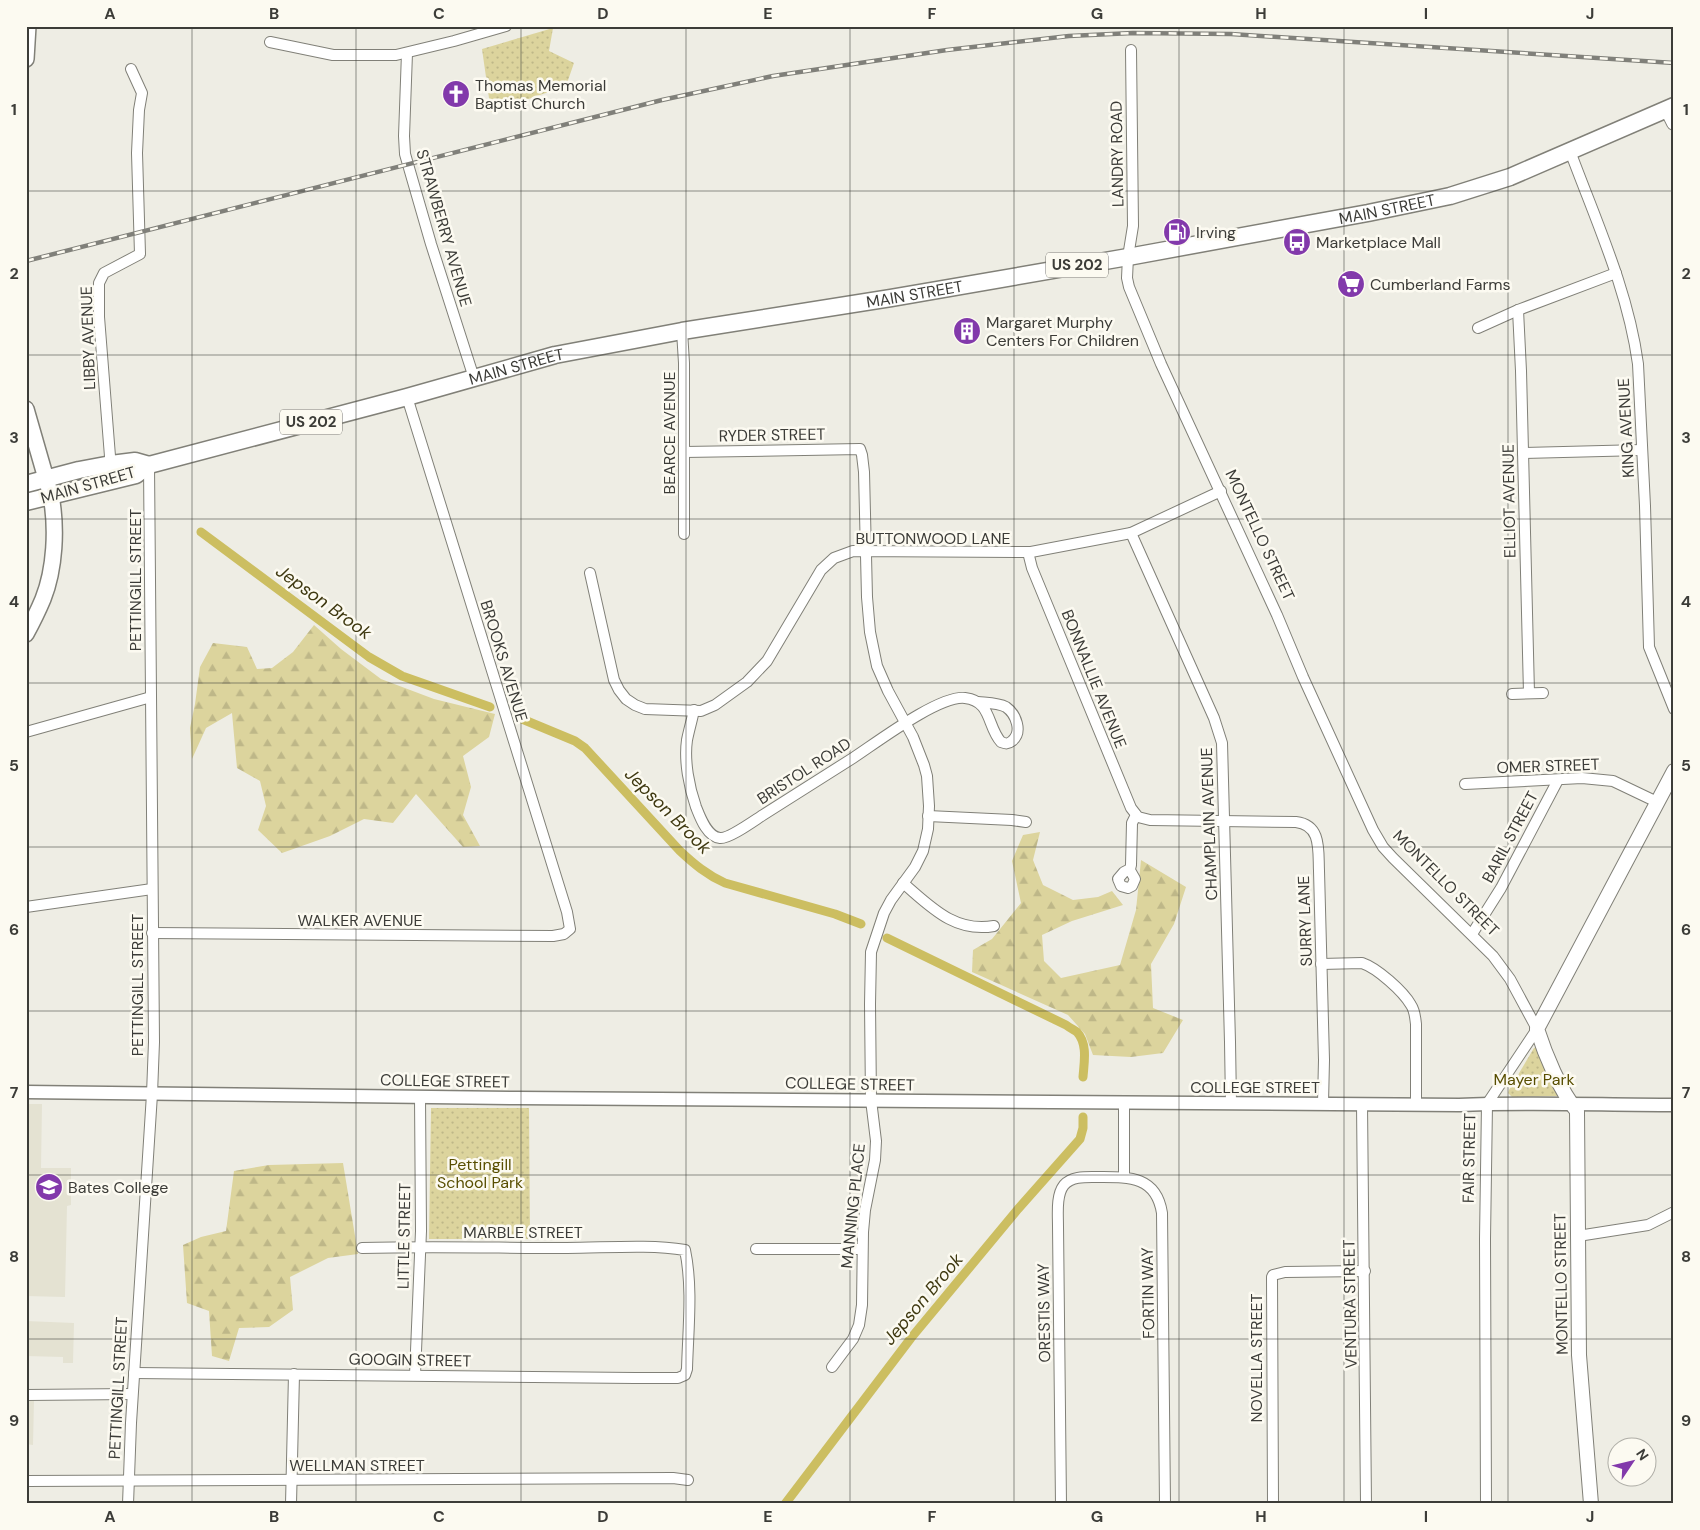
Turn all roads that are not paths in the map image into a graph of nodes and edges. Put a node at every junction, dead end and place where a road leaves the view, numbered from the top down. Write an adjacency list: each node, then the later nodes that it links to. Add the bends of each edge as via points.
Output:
1 (28, 26): 6 (main road)
2 (506, 26): 5 (street)
3 (270, 42): 5 (street, via 333,55)
4 (1131, 50): 10 (street, LANDRY ROAD, via 1133,226)
5 (407, 53): 15 (street, STRAWBERRY AVENUE, via 405,154)
6 (26, 59)
7 (131, 69): 22 (street, LIBBY AVENUE, via 142,93 137,153 140,254 104,273 99,283)
8 (1672, 113): 9 (highway, MAIN STREET / US 202)
9 (1570, 151): 10 (highway, MAIN STREET / US 202, via 1510,177 1450,196); 11 (street, KING AVENUE)
10 (1128, 257): 14 (highway, MAIN STREET / US 202); 27 (street, MONTELLO STREET, via 1127,278 1133,299)
11 (1616, 273): 12 (street); 19 (street, KING AVENUE, via 1635,345)
12 (1518, 310): 13 (street); 21 (street, ELLIOT AVENUE)
13 (1478, 328)
14 (682, 331): 15 (highway, MAIN STREET / US 202, via 555,355); 20 (street, BEARCE AVENUE)
15 (474, 378): 16 (highway, MAIN STREET / US 202)
16 (407, 397): 23 (highway, MAIN STREET / US 202); 58 (street, BROOKS AVENUE, via 567,912 570,925)
17 (26, 409): 24 (main road)
18 (860, 449): 20 (street, RYDER STREET); 32 (street, MANNING PLACE, via 864,472)
19 (1642, 450): 21 (street); 41 (street, KING AVENUE, via 1649,647)
20 (684, 452): 31 (street, BEARCE AVENUE)
21 (1523, 453): 36 (street, ELLIOT AVENUE)
22 (111, 464): 23 (highway, MAIN STREET / US 202, via 135,461); 24 (highway, MAIN STREET / US 202); 25 (street, LIBBY AVENUE)
23 (149, 465): 25 (highway, MAIN STREET / US 202, via 136,475); 39 (street, PETTINGILL STREET)
24 (47, 478): 26 (highway, MAIN STREET / US 202); 28 (main road)
25 (112, 480): 28 (highway, MAIN STREET / US 202)
26 (26, 484)
27 (1221, 491): 30 (street, BUTTONWOOD LANE); 60 (street, MONTELLO STREET, via 1373,830 1393,858)
28 (51, 496): 29 (highway, MAIN STREET / US 202); 35 (main road, via 52,558 43,599)
29 (26, 502)
30 (1131, 533): 33 (street, BUTTONWOOD LANE); 51 (street, CHAMPLAIN AVENUE, via 1220,733)
31 (684, 534)
32 (866, 551): 33 (street, BUTTONWOOD LANE); 42 (street, BUTTONWOOD LANE, via 846,553 828,562 757,672 715,705 706,710); 43 (street, MANNING PLACE, via 873,649 881,675)
33 (1028, 552): 49 (street, BONNALLIE AVENUE)
34 (590, 573): 42 (street, BUTTONWOOD LANE, via 619,690 626,699 645,708)
35 (26, 634)
36 (1528, 693): 37 (street); 38 (street)
37 (1543, 693)
38 (1512, 694)
39 (151, 697): 44 (street); 55 (street, PETTINGILL STREET)
40 (978, 702): 40 (street, BRISTOL ROAD, via 998,739 1009,743 1015,739 1019,728 1011,712 995,704); 43 (street, BRISTOL ROAD, via 964,698 952,700)
41 (1674, 709)
42 (694, 710): 43 (street, BRISTOL ROAD, via 687,745 691,789 705,827 721,838 756,820)
43 (906, 723): 50 (street, MANNING PLACE, via 927,776)
44 (26, 732)
45 (1674, 771): 48 (main road, FAIR STREET)
46 (1558, 780): 47 (street, OMER STREET); 48 (street, OMER STREET, via 1606,779); 60 (street, BARIL STREET, via 1501,888)
47 (1465, 784)
48 (1657, 802): 62 (main road, FAIR STREET)
49 (1136, 815): 51 (street, SURRY LANE, via 1150,820); 53 (street, via 1132,823 1131,865 1118,878 1121,886 1132,886 1135,879)
50 (928, 816): 52 (street); 54 (street, MANNING PLACE, via 923,851)
51 (1224, 820): 61 (street, SURRY LANE, via 1296,822 1311,827 1318,843); 70 (street, CHAMPLAIN AVENUE)
52 (1026, 822)
53 (1132, 872)
54 (903, 883): 57 (street, via 945,918 974,927); 66 (street, MANNING PLACE, via 884,913 871,952)
55 (152, 889): 56 (street); 59 (street, PETTINGILL STREET)
56 (26, 906)
57 (994, 926)
58 (567, 932): 59 (street, WALKER AVENUE, via 553,936)
59 (152, 934): 64 (street, PETTINGILL STREET)
60 (1472, 934): 62 (street, MONTELLO STREET, via 1510,979)
61 (1321, 964): 68 (street, SURRY LANE); 72 (street, via 1368,965 1411,1005 1416,1024)
62 (1537, 1029): 69 (main road, MONTELLO STREET); 73 (street, FAIR STREET)
63 (26, 1092): 64 (street, COLLEGE STREET)
64 (152, 1094): 65 (street, COLLEGE STREET); 84 (street, PETTINGILL STREET)
65 (420, 1097): 66 (street, COLLEGE STREET); 78 (street, LITTLE STREET)
66 (871, 1100): 67 (street, COLLEGE STREET); 81 (street, MANNING PLACE, via 875,1160 865,1210)
67 (1124, 1103): 70 (street, COLLEGE STREET); 75 (street)
68 (1323, 1103): 70 (street, COLLEGE STREET); 71 (street, COLLEGE STREET)
69 (1570, 1103): 73 (street, COLLEGE STREET); 74 (street, COLLEGE STREET); 77 (main road, MONTELLO STREET, via 1577,1111)
70 (1231, 1104)
71 (1362, 1104): 72 (street, COLLEGE STREET); 82 (street, VENTURA STREET)
72 (1416, 1104): 73 (street, COLLEGE STREET)
73 (1487, 1104): 100 (street, FAIR STREET)
74 (1674, 1105)
75 (1124, 1177): 96 (street, ORESTIS WAY, via 1080,1177 1064,1185 1060,1194); 97 (street, FORTIN WAY, via 1139,1180 1153,1190 1162,1213)
76 (1674, 1212): 77 (street, via 1648,1225)
77 (1578, 1236): 101 (main road, MONTELLO STREET, via 1580,1380)
78 (420, 1247): 79 (street, MARBLE STREET); 86 (street, LITTLE STREET); 87 (street, MARBLE STREET, via 685,1250 688,1285)
79 (362, 1248)
80 (756, 1249): 81 (street)
81 (862, 1249): 83 (street, MANNING PLACE, via 859,1325)
82 (1364, 1271): 98 (street, NOVELLA STREET, via 1285,1272 1272,1277); 99 (street, VENTURA STREET)
83 (832, 1367)
84 (134, 1373): 85 (street, GOOGIN STREET); 88 (street, PETTINGILL STREET)
85 (294, 1374): 86 (street, GOOGIN STREET); 91 (street)
86 (415, 1375): 87 (street, GOOGIN STREET, via 635,1378 678,1378)
87 (685, 1375)
88 (132, 1394): 89 (street); 90 (street, PETTINGILL STREET)
89 (26, 1395)
90 (128, 1480): 91 (street, WELLMAN STREET); 93 (street, WELLMAN STREET); 94 (street, PETTINGILL STREET)
91 (291, 1480): 92 (street, WELLMAN STREET); 95 (street)
92 (688, 1480)
93 (26, 1481)
94 (128, 1504)
95 (291, 1504)
96 (1061, 1504)
97 (1164, 1504)
98 (1273, 1504)
99 (1366, 1504)
100 (1486, 1504)
101 (1591, 1504)

